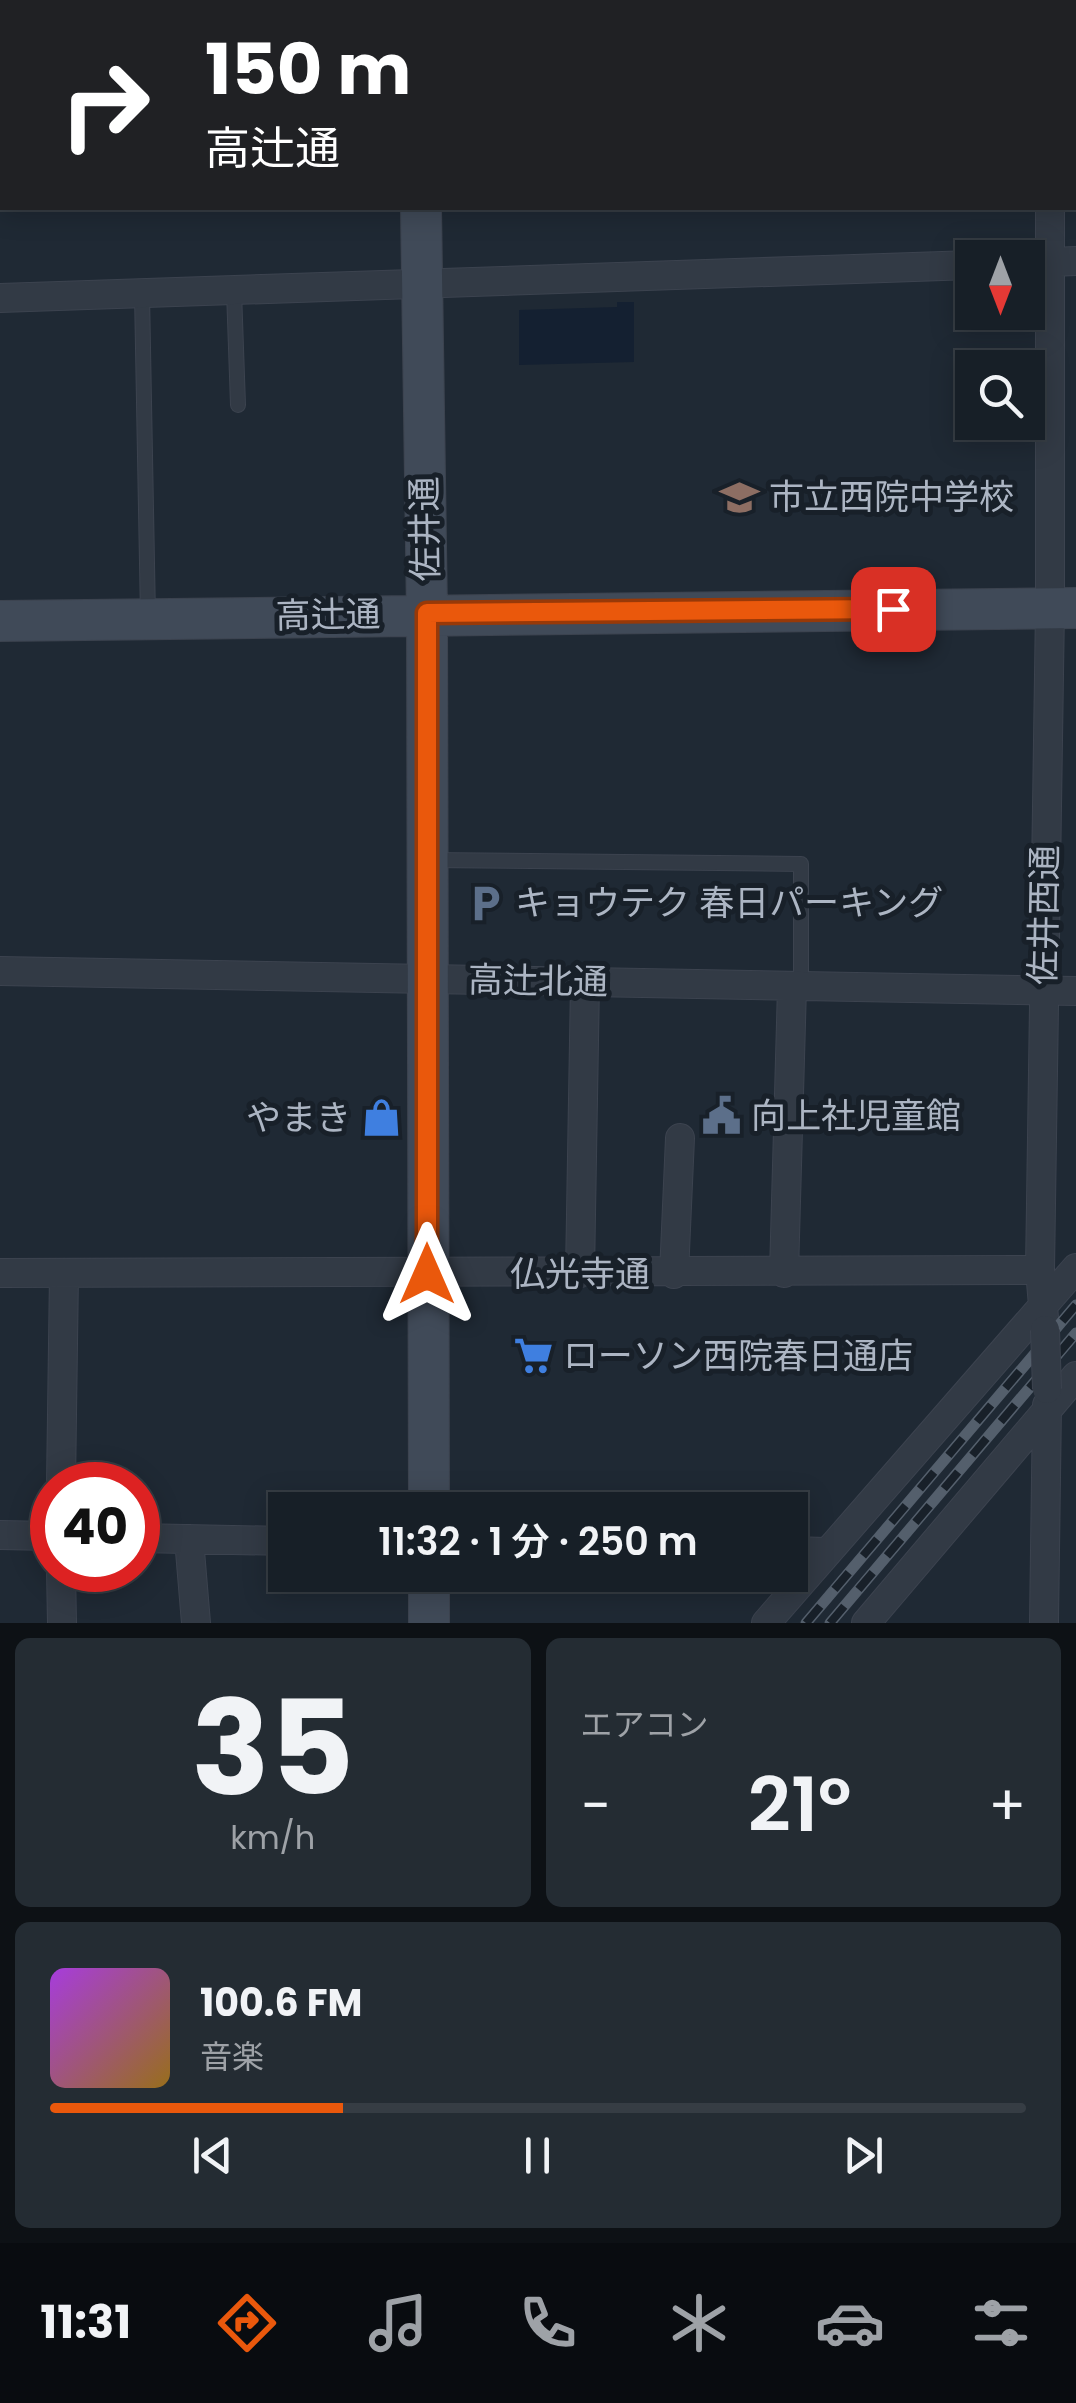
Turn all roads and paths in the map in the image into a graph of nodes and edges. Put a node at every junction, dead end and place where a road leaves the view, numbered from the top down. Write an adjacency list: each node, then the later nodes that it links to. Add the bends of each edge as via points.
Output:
1 (421, 210): 5 (street, 佐井通)
2 (1050, 210): 3 (street, 佐井西通)
3 (1051, 262): 10 (street, 佐井西通)
4 (955, 266): 5 (street)
5 (420, 285): 6 (street); 11 (street, 佐井通)
6 (234, 291): 7 (street); 9 (lane)
7 (142, 294): 8 (street); 12 (lane)
8 (0, 298)
9 (238, 405)
10 (1063, 608): 11 (street, 高辻通); 19 (street, 佐井西通)
11 (427, 613): 12 (street, 高辻通); 14 (street, 佐井通)
12 (148, 618): 13 (street, 高辻通)
13 (0, 620)
14 (428, 860): 16 (street, 佐井通); 18 (lane, via 802,864)
15 (0, 971): 16 (street, 高辻北通)
16 (426, 980): 17 (street, 高辻北通); 28 (street, 佐井通)
17 (585, 982): 18 (street, 高辻北通); 25 (street)
18 (797, 987): 19 (street, 高辻北通); 27 (street)
19 (1042, 990): 20 (street, 高辻北通); 23 (street, 佐井西通)
20 (1076, 991)
21 (680, 1138): 29 (street)
22 (1076, 1268): 30 (street)
23 (1040, 1270): 27 (street, 仏光寺通); 30 (street, 佐井西通)
24 (64, 1272): 26 (street, 仏光寺通); 28 (street, 仏光寺通); 33 (street)
25 (580, 1272): 28 (street, 仏光寺通); 29 (street, 仏光寺通)
26 (0, 1273)
27 (784, 1273): 29 (street, 仏光寺通)
28 (427, 1274): 34 (street, 佐井通)
29 (674, 1274)
30 (1045, 1318): 32 (street, 佐井西通, bridge); 41 (street)
31 (1076, 1376): 32 (street)
32 (1047, 1399): 48 (street); 49 (street, 佐井西通)
33 (61, 1462)
34 (429, 1492)
35 (0, 1535): 36 (street)
36 (30, 1536)
37 (160, 1538): 38 (street)
38 (189, 1538): 39 (street); 45 (street)
39 (268, 1540)
40 (808, 1552): 41 (street)
41 (826, 1552): 47 (street)
42 (61, 1592): 44 (street)
43 (429, 1592): 46 (street)
44 (62, 1623)
45 (196, 1623)
46 (430, 1623)
47 (766, 1623)
48 (866, 1623)
49 (1044, 1623)

